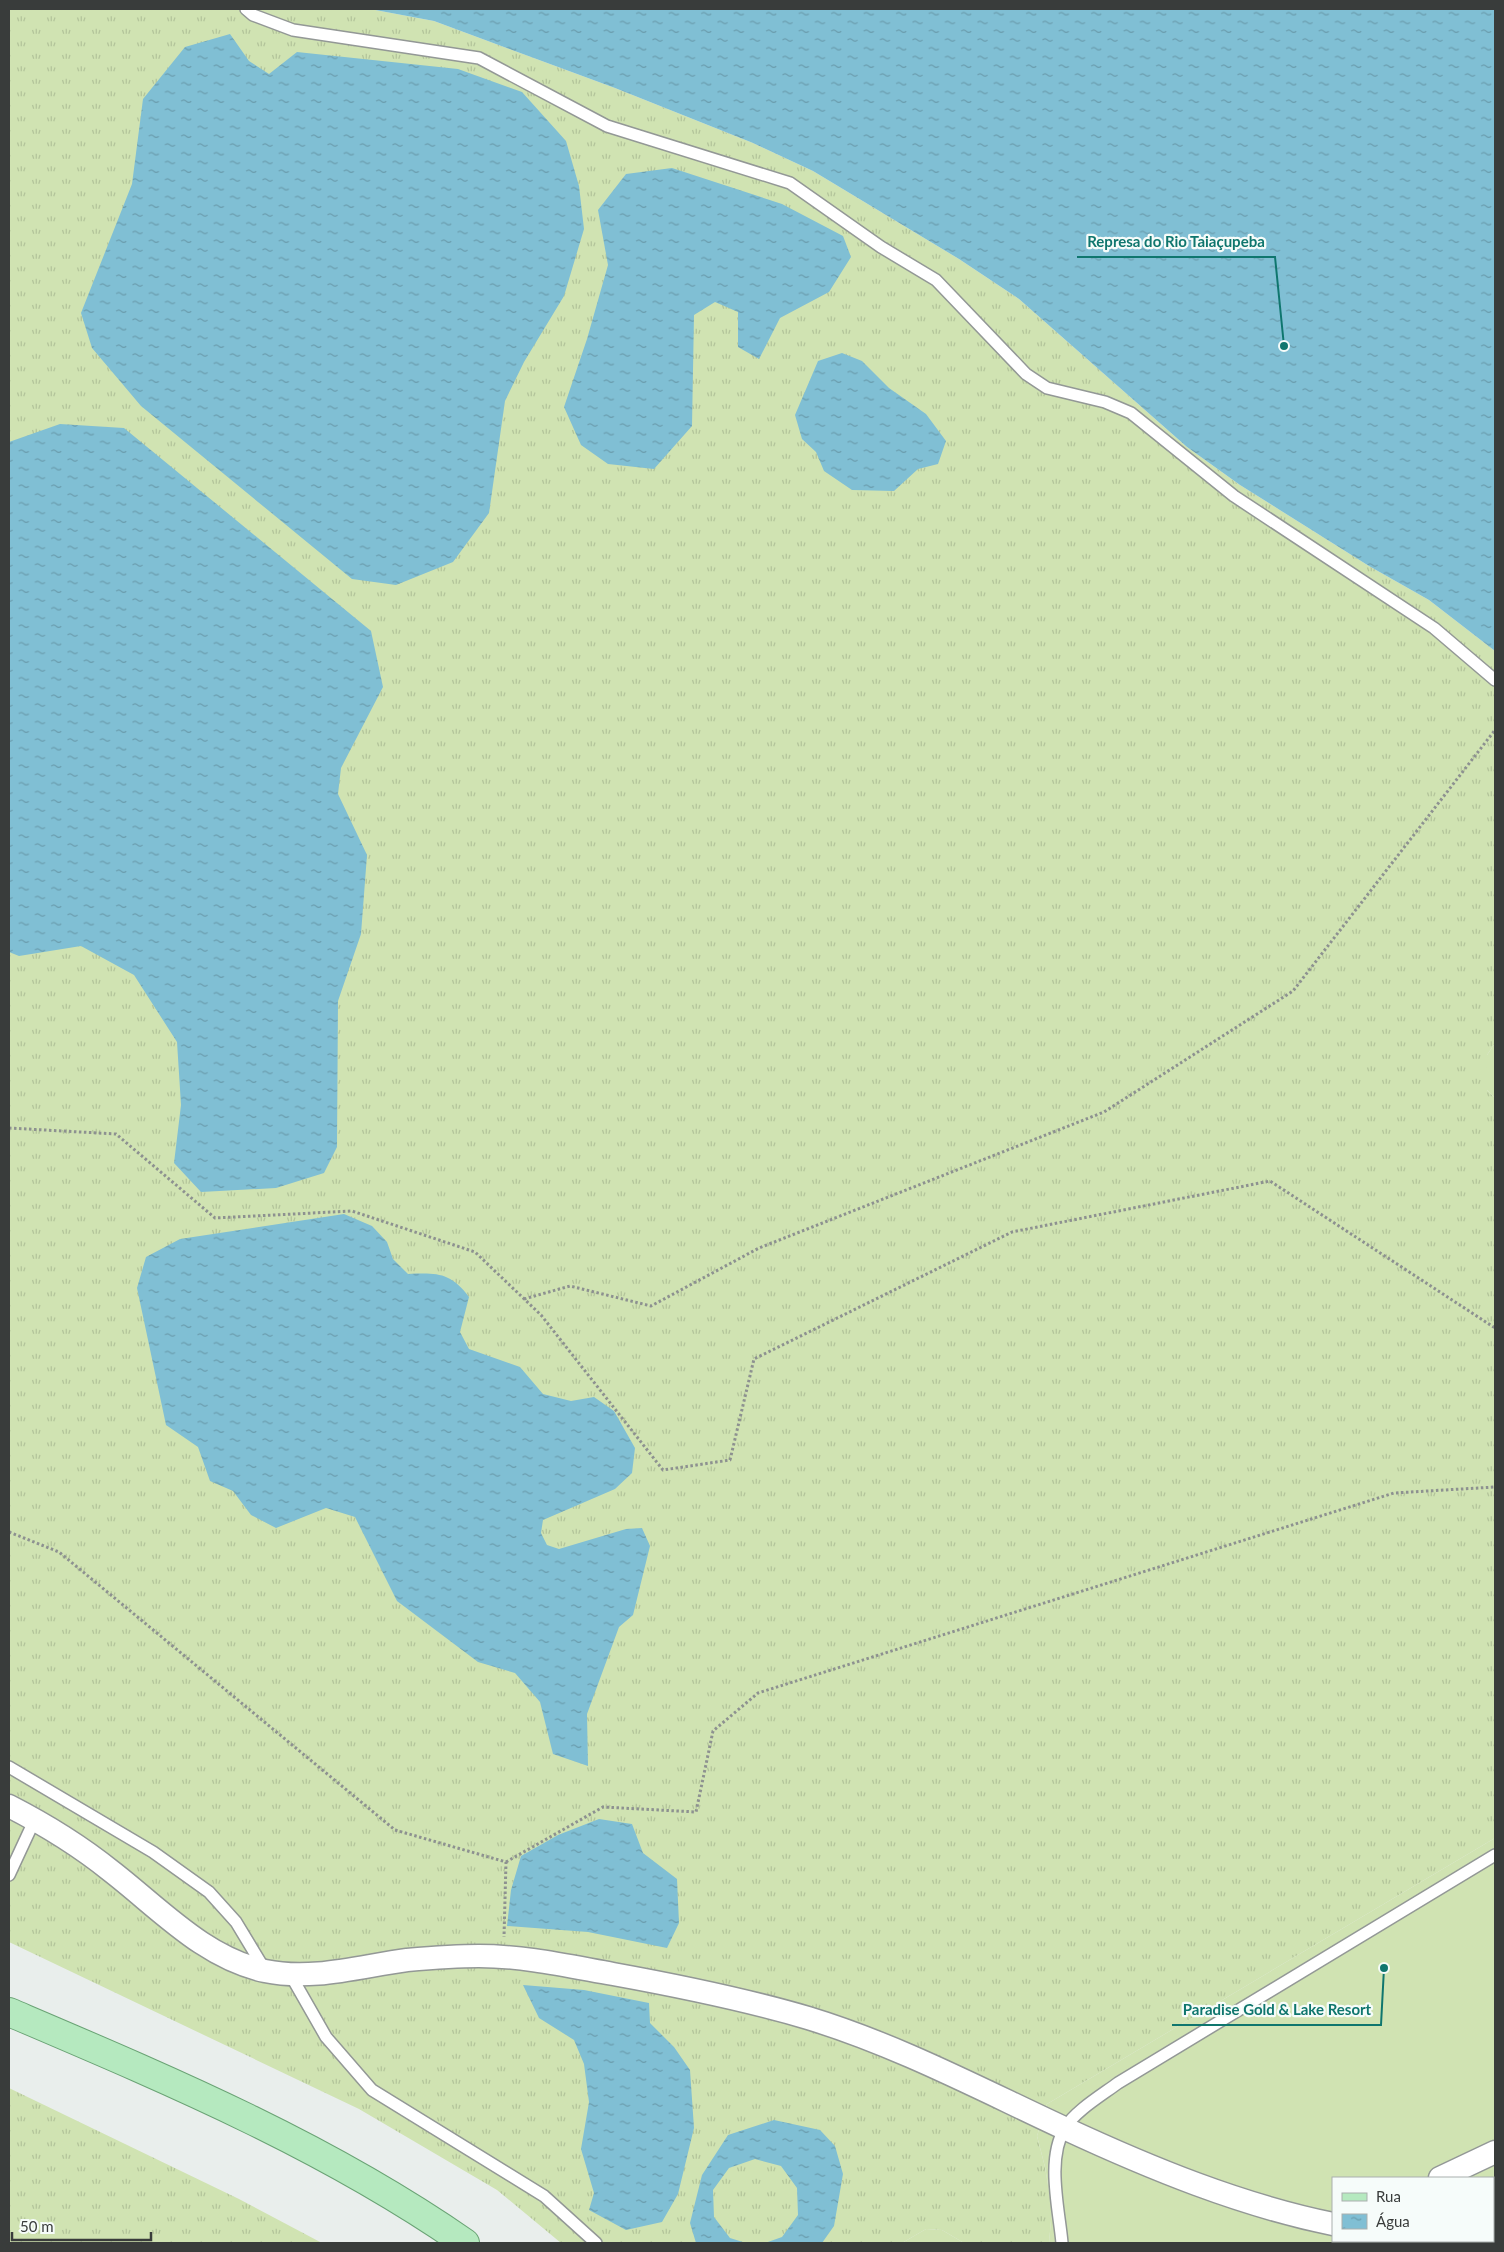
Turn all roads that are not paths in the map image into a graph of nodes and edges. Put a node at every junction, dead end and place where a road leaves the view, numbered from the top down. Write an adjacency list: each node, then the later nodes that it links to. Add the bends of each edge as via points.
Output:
1 (246, 9): 2 (lane, via 253,15 292,30 479,58 607,126 790,182 881,247 936,280 1026,374 1046,388 1105,402 1131,413 1234,496 1434,628)
2 (1495, 680)
3 (9, 1767): 8 (lane, via 154,1852 209,1892 236,1922)
4 (9, 1806): 5 (street)
5 (35, 1819): 7 (lane); 8 (street, via 109,1868 185,1931 218,1953)
6 (1495, 1855): 11 (lane, via 1118,2083)
7 (9, 1875)
8 (266, 1971): 9 (street)
9 (290, 1974): 11 (street, via 321,1973 407,1960 478,1956 533,1959 654,1981 755,2002 814,2019 920,2059); 16 (lane, via 326,2037 372,2090 544,2196)
10 (9, 2012): 15 (main road, via 220,2104 320,2154 380,2187)
11 (1065, 2128): 14 (street, via 1136,2161 1253,2204); 17 (lane, via 1054,2160)
12 (1495, 2152): 13 (street)
13 (1442, 2177)
14 (1332, 2224)
15 (465, 2243)
16 (596, 2243)
17 (1062, 2243)

